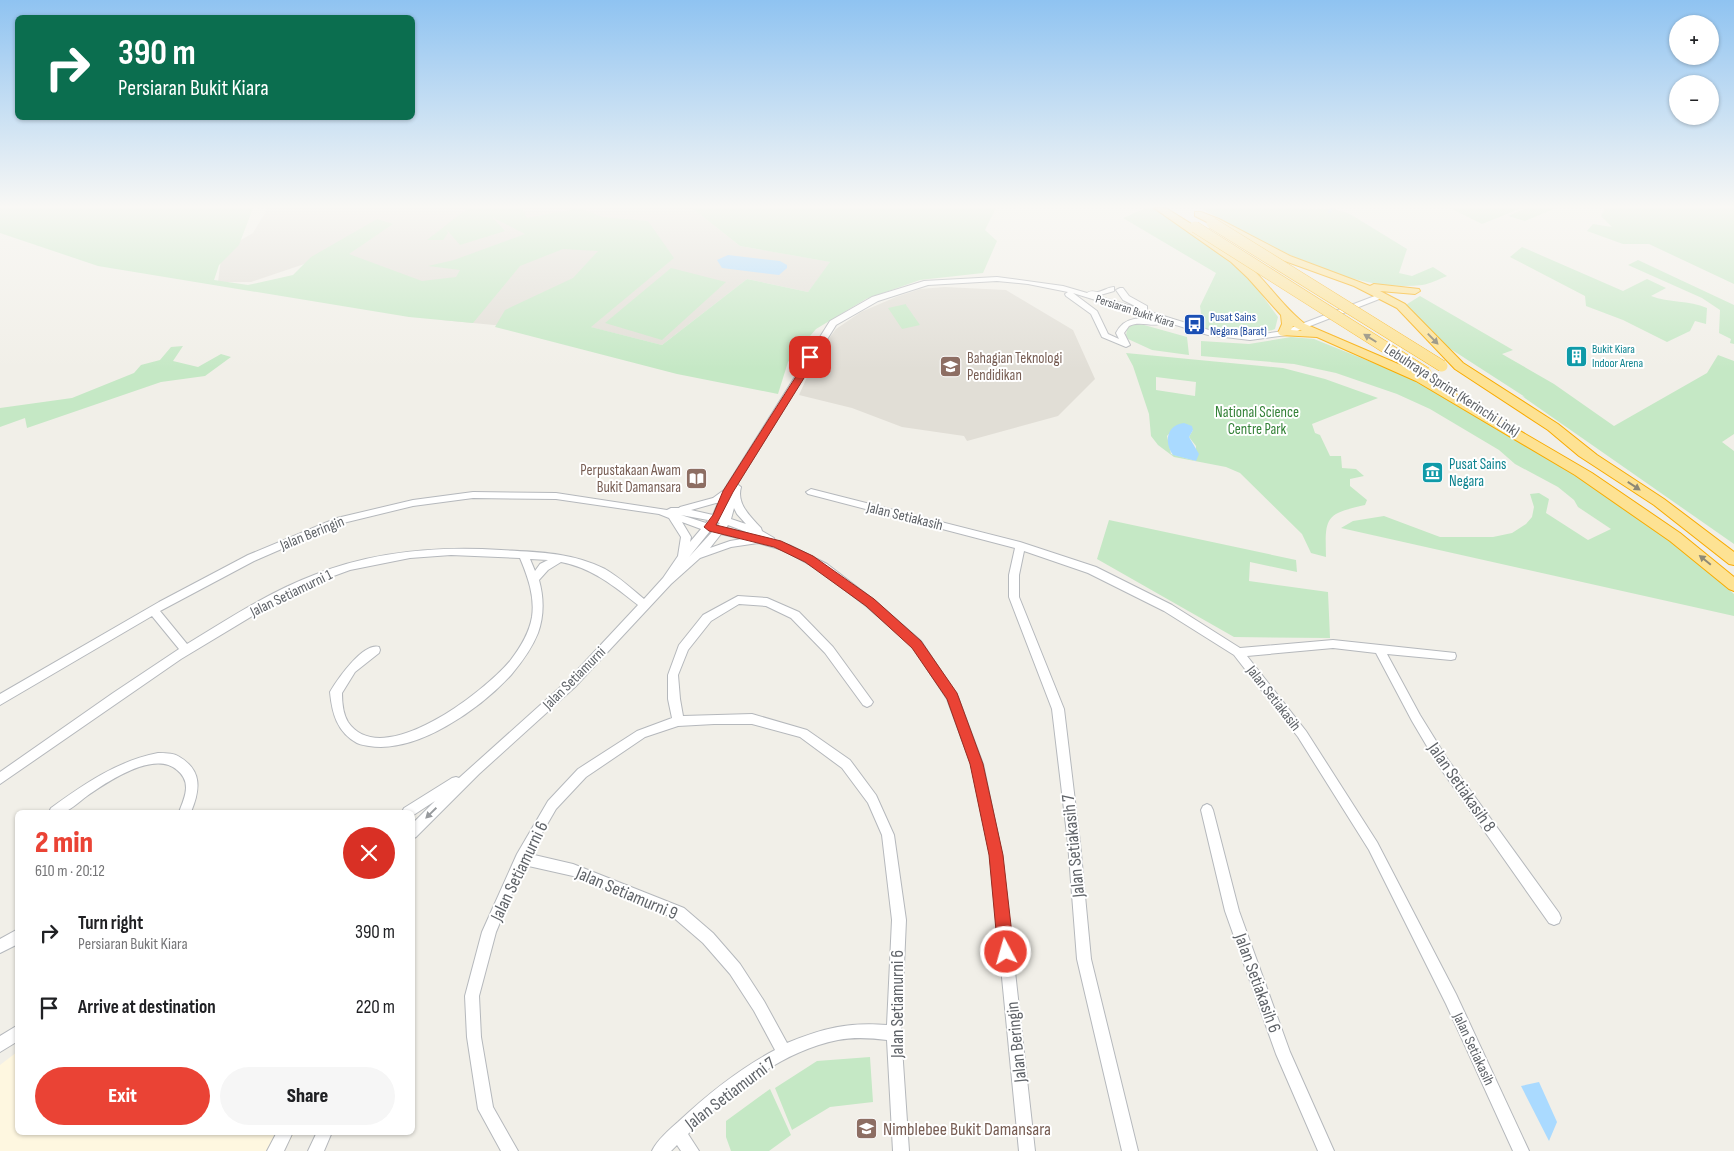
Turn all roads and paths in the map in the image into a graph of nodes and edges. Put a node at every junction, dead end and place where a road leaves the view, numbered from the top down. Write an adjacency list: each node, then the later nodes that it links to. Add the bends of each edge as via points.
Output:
1 (1237, 262): 12 (highway, via 1260,282)
2 (1249, 262): 19 (highway, Lebuhraya Sprint (Kerinchi Link), one-way to 2, bridge)
3 (1274, 262): 18 (highway, Lebuhraya Sprint (Kerinchi Link), bridge)
4 (1296, 262): 5 (highway)
5 (1358, 284): 9 (highway); 11 (highway, via 1415,290)
6 (1048, 286): 7 (street, Persiaran Bukit Kiara); 16 (street, via 1082,302 1094,313 1105,335 1126,345 1120,333 1133,321 1150,321 1209,338); 20 (street, Persiaran Bukit Kiara, via 998,279 927,283 875,299 833,323)
7 (1063, 288): 10 (street, Persiaran Bukit Kiara); 10 (street, via 1096,294 1111,292)
8 (1120, 290): 13 (street, via 1126,298)
9 (1384, 296): 11 (highway); 14 (street, Persiaran Bukit Kiara)
10 (1100, 299): 13 (street, Persiaran Bukit Kiara)
11 (1401, 306): 18 (highway, one-way to 18, via 1459,366 1553,427)
12 (1286, 316): 14 (highway); 15 (highway, via 1288,324)
13 (1167, 321): 16 (street, Persiaran Bukit Kiara)
14 (1301, 326): 15 (street, Persiaran Bukit Kiara); 17 (highway)
15 (1284, 333): 16 (street, Persiaran Bukit Kiara, via 1261,338); 17 (highway)
16 (1237, 338)
17 (1324, 338): 19 (highway, via 1420,378)
18 (1593, 459): 31 (highway, Lebuhraya Sprint (Kerinchi Link), one-way to 31, via 1659,502)
19 (1587, 476): 33 (highway, Lebuhraya Sprint (Kerinchi Link), one-way to 19, via 1675,537)
20 (731, 491): 22 (street, via 716,500); 23 (street, Persiaran Bukit Kiara); 24 (street, Persiaran Bukit Kiara); 25 (street, via 740,512)
21 (811, 492): 26 (street, Jalan Setiakasih)
22 (672, 513): 23 (street, Jalan Beringin); 30 (street, via 686,537); 35 (street, Jalan Beringin, via 556,496 514,494 473,495 413,503 337,521 251,558)
23 (712, 524): 24 (street, Jalan Beringin); 30 (street, Jalan Setiamurni)
24 (722, 526): 25 (street, Jalan Beringin); 30 (street, Jalan Setiamurni, via 699,554)
25 (764, 538): 30 (street, via 730,544); 68 (street, Jalan Beringin, via 823,567 870,602 917,644 952,697 977,764 996,855)
26 (1020, 546): 39 (street, Jalan Setiakasih, via 1092,570 1168,608); 69 (street, Jalan Setiakasih 7, via 1014,575 1014,597 1058,709 1084,959)
27 (523, 555): 28 (street, Jalan Setiamurni 1); 32 (street); 36 (street, Jalan Setiamurni 1, via 438,551 347,567 277,596)
28 (539, 556): 29 (street, Jalan Setiamurni 1); 32 (street)
29 (559, 558): 32 (street); 34 (street, Jalan Setiamurni 1, via 603,573)
30 (686, 559): 34 (street, Jalan Setiamurni)
31 (1734, 560)
32 (534, 580): 37 (street, via 538,614 520,656 479,698 452,718 428,730 380,743 362,740 346,729 338,713 336,692 351,669)
33 (1734, 585)
34 (646, 605): 44 (street, Jalan Setiamurni, via 571,684)
35 (154, 611): 36 (street); 41 (street, Jalan Beringin)
36 (185, 649): 45 (street, Jalan Setiamurni 1)
37 (375, 650)
38 (1380, 650): 39 (street, via 1333,644); 40 (street); 52 (street, Jalan Setiakasih 8, via 1442,761)
39 (1238, 652): 71 (street, Jalan Setiakasih, via 1302,734 1373,846 1451,999)
40 (1451, 656)
41 (0, 700)
42 (867, 702): 43 (street, via 829,650 795,615 767,602 738,600 708,618 683,648 674,675)
43 (678, 721): 51 (street, Jalan Setiamurni 6, via 641,734 582,773 552,805); 55 (street, Jalan Setiamurni 6, via 752,719 803,733 846,764 872,799 888,835 899,920)
44 (475, 770): 48 (street, Jalan Setiamurni); 50 (street, Jalan Setiamurni, one-way to 50)
45 (0, 778)
46 (58, 810): 47 (street, via 100,779 132,764 167,757 182,764 190,777 194,791)
47 (186, 810)
48 (411, 810)
49 (1207, 810): 70 (street, Jalan Setiakasih 6, via 1235,920 1283,1054)
50 (415, 830)
51 (521, 858): 58 (street, Jalan Setiamurni 9, via 573,870 680,913 736,969); 64 (street, Jalan Setiamurni 6, via 488,932 472,996 474,1037 486,1109)
52 (1554, 918)
53 (15, 938): 54 (street)
54 (0, 946)
55 (894, 1033): 58 (street, Jalan Setiamurni 7, via 838,1033 810,1040); 67 (street, Jalan Setiamurni 6)
56 (15, 1034): 57 (street)
57 (0, 1045)
58 (784, 1052): 59 (street, Jalan Setiamurni 7, via 730,1088)
59 (677, 1133): 65 (street, Jalan Setiamurni 7); 66 (street)
60 (284, 1135): 62 (street)
61 (324, 1135): 63 (street)
62 (275, 1151)
63 (316, 1151)
64 (510, 1151)
65 (660, 1151)
66 (691, 1151)
67 (901, 1151)
68 (1028, 1151)
69 (1130, 1151)
70 (1326, 1151)
71 (1521, 1151)

